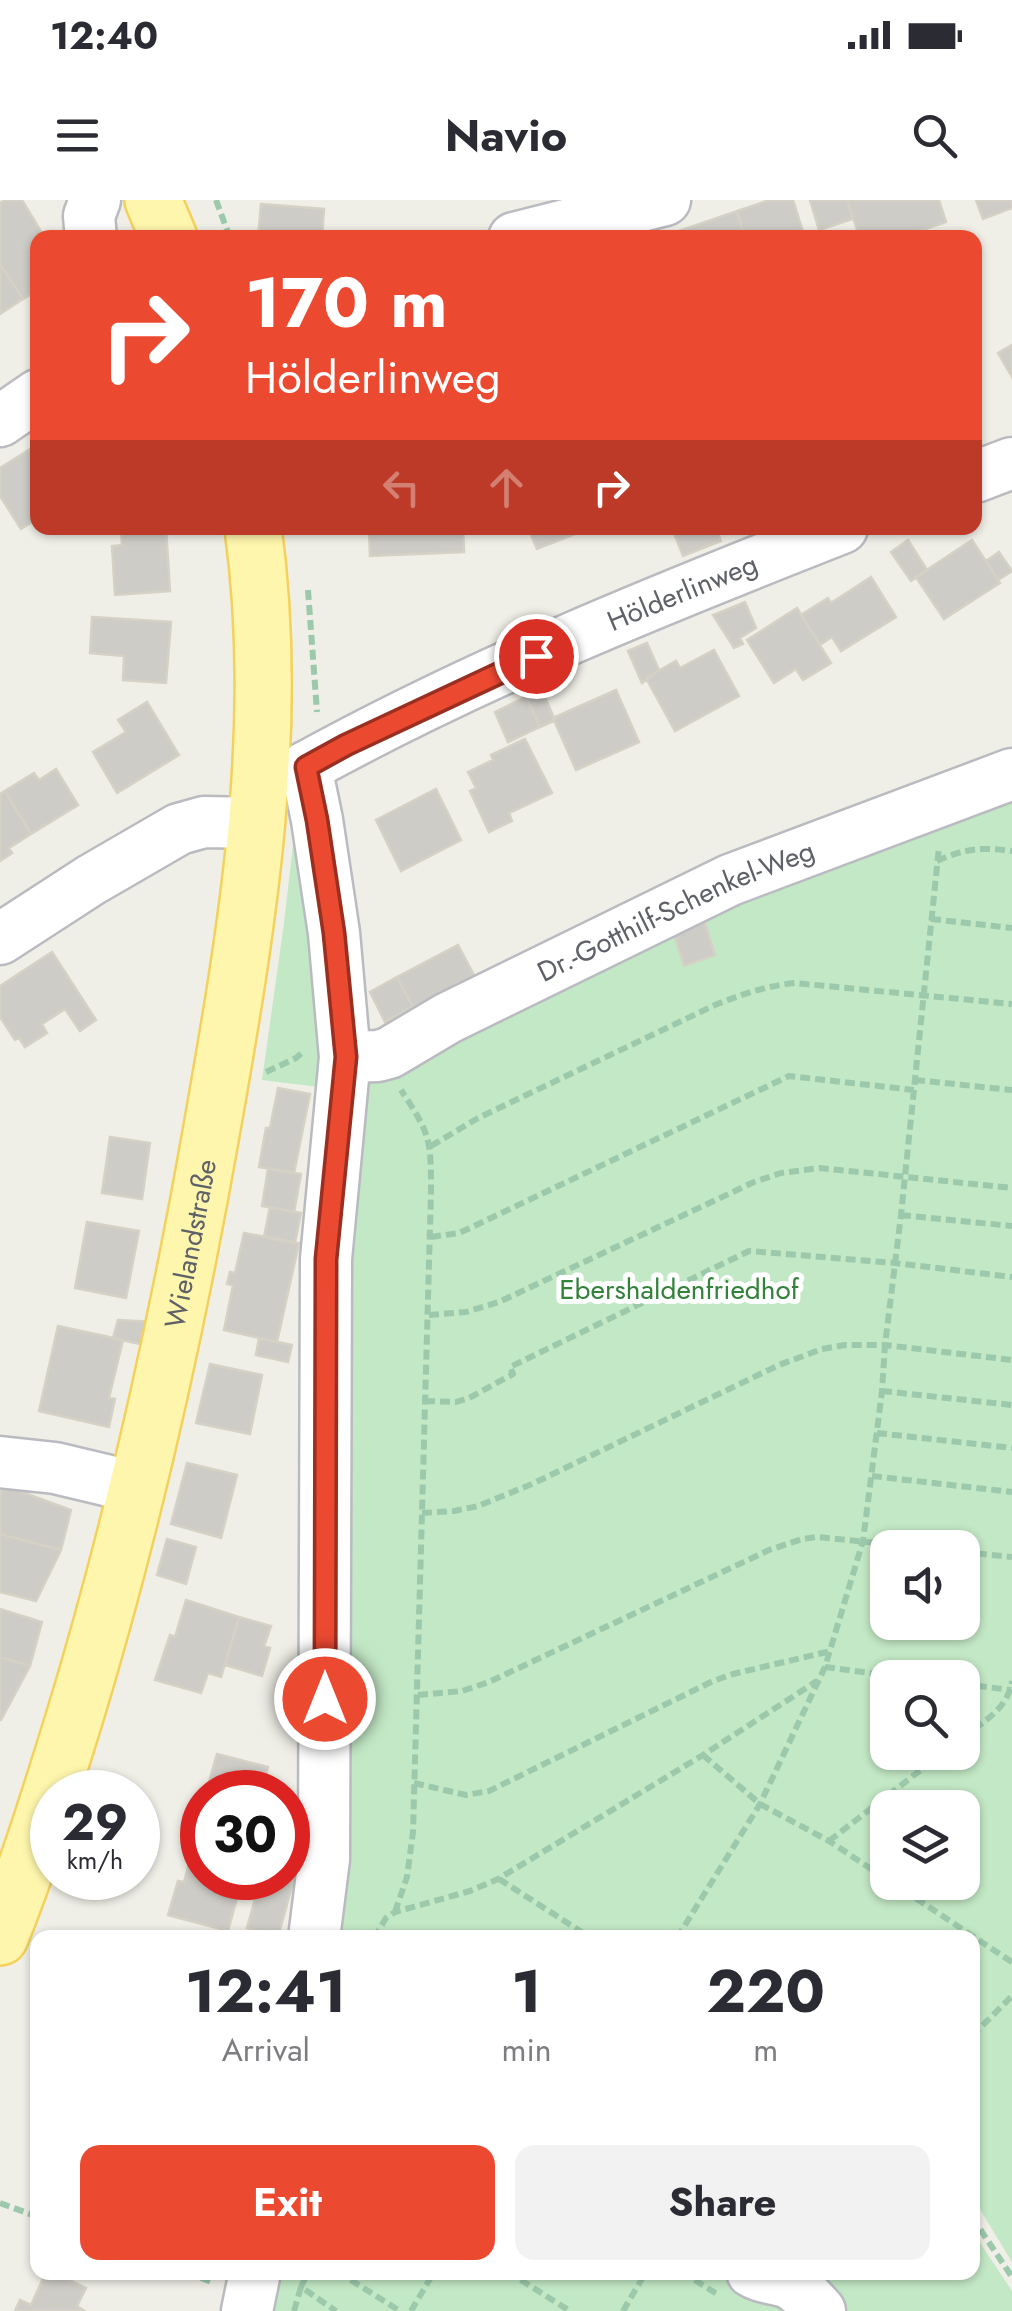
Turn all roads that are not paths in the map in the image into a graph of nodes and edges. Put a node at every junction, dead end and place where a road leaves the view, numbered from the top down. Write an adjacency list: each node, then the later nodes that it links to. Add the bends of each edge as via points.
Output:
1 (95, 200): 4 (street)
2 (153, 200): 5 (main road)
3 (665, 200): 6 (street)
4 (90, 230)
5 (166, 230)
6 (546, 230)
7 (30, 400): 8 (street)
8 (0, 421)
9 (1012, 463): 10 (street)
10 (982, 474)
11 (254, 535): 13 (main road, Wielandstraße, via 264,656)
12 (825, 535): 13 (street, Hölderlinweg, via 501,671 346,745)
13 (284, 765): 15 (main road, Wielandstraße); 17 (street, via 317,820)
14 (1012, 774): 17 (street, Dr.-Gotthilf-Schenkel-Weg, via 730,880 389,1053)
15 (257, 823): 16 (street, via 204,822 179,829); 19 (main road, Wielandstraße, via 200,1196)
16 (0, 938)
17 (362, 1056): 20 (street, via 326,1259 324,1859)
18 (0, 1462): 19 (street)
19 (139, 1488): 21 (main road, Wielandstraße, via 57,1774)
20 (315, 1930)
21 (0, 1938)
22 (278, 2280): 23 (street)
23 (248, 2311)

